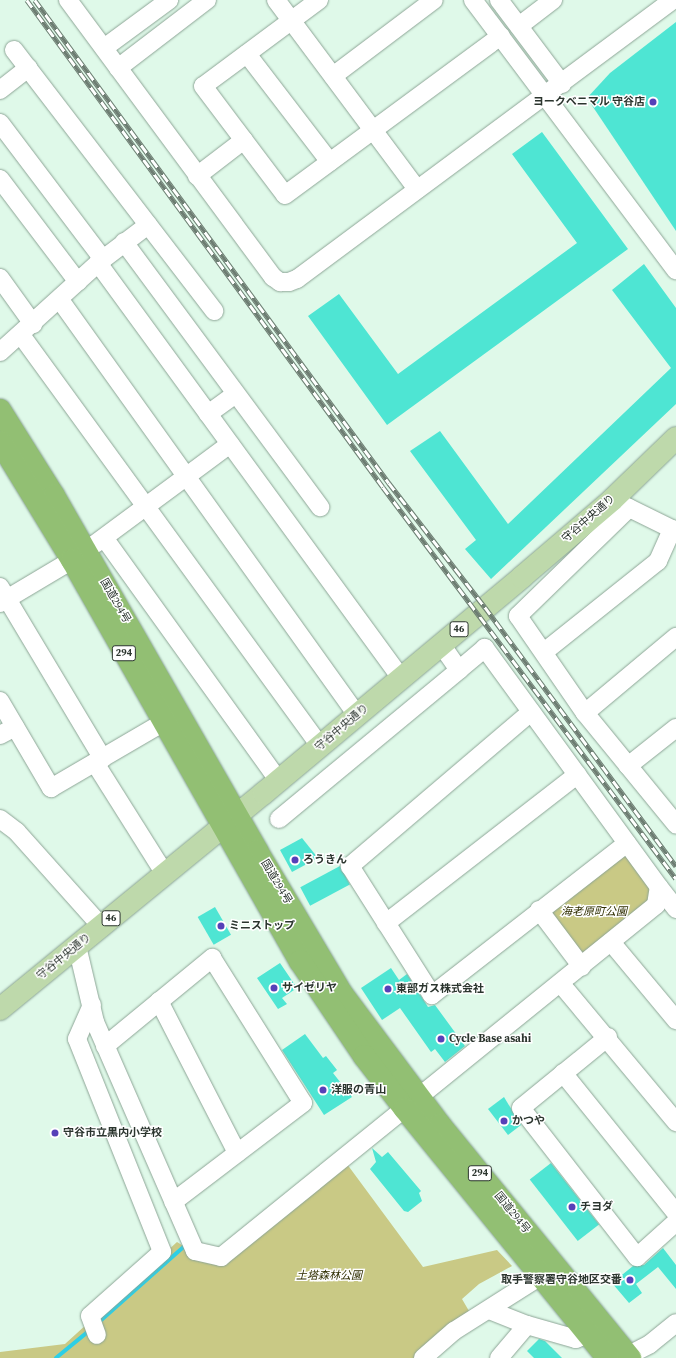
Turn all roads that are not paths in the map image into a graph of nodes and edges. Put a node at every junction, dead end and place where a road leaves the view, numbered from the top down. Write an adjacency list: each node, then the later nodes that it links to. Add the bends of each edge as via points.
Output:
1 (68, 0): 14 (street)
2 (169, 0): 14 (street)
3 (207, 0): 18 (street)
4 (276, 0): 11 (street)
5 (319, 0): 11 (street)
6 (434, 0): 19 (street)
7 (473, 0): 13 (street)
8 (499, 0): 12 (street)
9 (553, 0): 12 (street)
10 (673, 0): 20 (street)
11 (291, 20): 16 (street); 19 (street)
12 (519, 26): 20 (street)
13 (501, 36): 22 (street); 24 (street)
14 (104, 48): 18 (street)
15 (14, 50): 17 (street)
16 (247, 54): 25 (street, via 203,86); 26 (street)
17 (28, 68): 21 (street); 30 (street)
18 (118, 68): 27 (street)
19 (333, 76): 24 (street)
20 (562, 84): 22 (street)
21 (0, 90)
22 (547, 95): 29 (street); 33 (street)
23 (0, 123): 32 (street)
24 (373, 130): 26 (street); 29 (street)
25 (244, 140): 26 (street, via 285,195); 27 (street)
26 (330, 162)
27 (197, 176): 29 (street, via 273,277 280,282 297,279)
28 (0, 179): 35 (street)
29 (417, 189)
30 (148, 225): 31 (street); 37 (street)
31 (124, 242): 32 (street); 40 (street)
32 (100, 261): 35 (street); 42 (street)
33 (676, 270)
34 (0, 278): 38 (street)
35 (78, 282): 36 (street)
36 (60, 300): 38 (street); 46 (street)
37 (214, 311)
38 (27, 329): 39 (street); 48 (street)
39 (0, 352)
40 (236, 394): 42 (street); 49 (street)
41 (0, 410): 52 (highway, 国道294号 / 294)
42 (208, 414): 45 (street)
43 (676, 438): 47 (main road, 守谷中央通り / 46)
44 (0, 442): 52 (highway, 国道294号 / 294)
45 (230, 444): 46 (street); 58 (street)
46 (186, 476): 48 (street); 62 (street)
47 (621, 504): 50 (street); 55 (main road, 守谷中央通り / 46); 56 (street, via 518,616)
48 (145, 506): 51 (street); 66 (street)
49 (320, 507)
50 (674, 530): 56 (street, via 658,561)
51 (105, 539): 52 (street); 70 (street)
52 (79, 555): 53 (street); 63 (highway, 国道294号 / 294); 73 (highway, 国道294号 / 294)
53 (2, 596): 67 (street)
54 (676, 637): 61 (street)
55 (441, 644): 57 (street); 58 (main road, 守谷中央通り / 46)
56 (544, 652): 61 (street)
57 (459, 670): 60 (street, via 485,648); 72 (street)
58 (401, 678): 62 (main road, 守谷中央通り / 46)
59 (0, 701): 65 (street)
60 (531, 712): 69 (street); 80 (street, via 350,866)
61 (585, 713): 68 (street)
62 (357, 715): 66 (main road, 守谷中央通り / 46)
63 (164, 722): 67 (street); 73 (highway, 国道294号 / 294)
64 (676, 728): 68 (street)
65 (8, 731): 67 (street, via 51,788)
66 (320, 746): 70 (main road, 守谷中央通り / 46)
67 (99, 761): 76 (street)
68 (628, 766): 74 (street)
69 (577, 775): 75 (street); 80 (street)
70 (278, 780): 73 (main road, 守谷中央通り / 46)
71 (0, 819): 81 (street, via 17,832)
72 (279, 820)
73 (230, 821): 76 (main road, 守谷中央通り / 46); 93 (highway, 国道294号 / 294)
74 (675, 822)
75 (627, 843): 77 (street); 79 (street)
76 (165, 874): 81 (main road, 守谷中央通り / 46)
77 (659, 887): 78 (street); 82 (street, via 656,905)
78 (676, 909)
79 (539, 910): 80 (street, via 432,994); 84 (street)
80 (386, 923)
81 (101, 926): 83 (main road, 守谷中央通り / 46)
82 (611, 942): 84 (street); 89 (street)
83 (77, 946): 87 (street); 88 (main road, 守谷中央通り / 46)
84 (582, 967): 85 (street)
85 (561, 984): 90 (street); 93 (street)
86 (159, 1001): 91 (street); 95 (street); 95 (street, via 212,958 303,1103)
87 (92, 1005): 91 (street); 104 (street, via 77,1038 162,1252 90,1316)
88 (0, 1009)
89 (676, 1020)
90 (608, 1037): 92 (street); 94 (street)
91 (105, 1046): 96 (street)
92 (563, 1074): 97 (street); 98 (street, via 521,1108 637,1257)
93 (412, 1103): 96 (street, via 221,1257 195,1251); 99 (highway, 国道294号 / 294); 105 (highway, 国道294号 / 294)
94 (676, 1122)
95 (237, 1153): 96 (street)
96 (173, 1202)
97 (676, 1213)
98 (676, 1222)
99 (539, 1277): 100 (street); 103 (highway, 国道294号 / 294)
100 (489, 1310): 102 (street); 106 (street, via 454,1331)
101 (676, 1323): 105 (street, via 650,1344)
102 (527, 1325): 103 (street, via 576,1339); 107 (street)
103 (587, 1334): 108 (highway, 国道294号 / 294)
104 (97, 1335)
105 (627, 1357)
106 (423, 1358)
107 (499, 1358)
108 (607, 1358)

